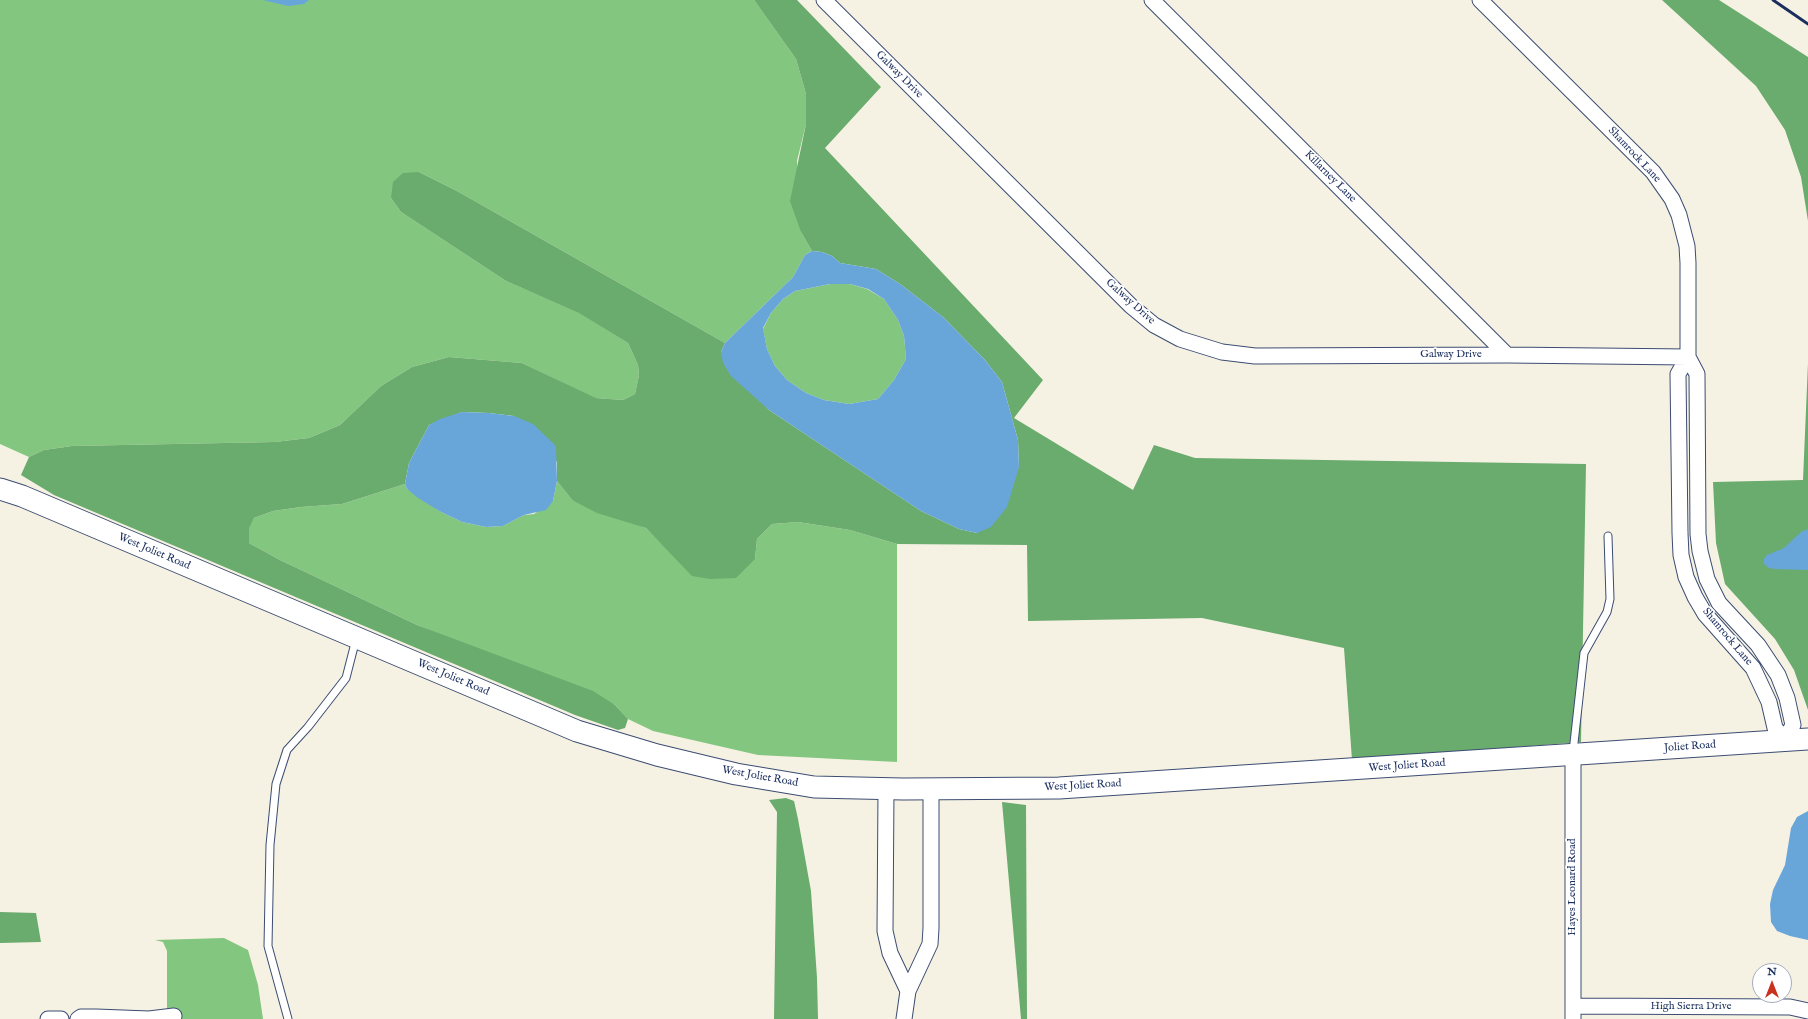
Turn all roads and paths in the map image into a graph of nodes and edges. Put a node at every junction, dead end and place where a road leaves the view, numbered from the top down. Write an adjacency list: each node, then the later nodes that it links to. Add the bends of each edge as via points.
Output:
1 (824, 0): 4 (street, Galway Drive, via 1131,306 1167,333 1207,349 1255,356)
2 (1152, 0): 4 (street, Killarney Lane)
3 (1480, 0): 5 (street, Shamrock Lane, via 1642,160 1664,186 1679,214 1687,246)
4 (1507, 355): 5 (street, Galway Drive)
5 (1688, 357): 10 (street, Shamrock Lane, via 1678,374 1689,446 1680,533 1681,556 1686,577 1695,597 1712,609 1753,668 1769,702 1775,728)
6 (0, 489): 8 (main road, West Joliet Road)
7 (1608, 536): 11 (lane, via 1610,599 1607,612 1584,653)
8 (356, 637): 12 (main road, West Joliet Road, via 577,731 657,755 736,774 814,787); 21 (lane, via 346,678 287,750 276,784 270,845 268,946)
9 (1808, 739): 10 (main road, Joliet Road)
10 (1785, 740): 11 (main road, Joliet Road)
11 (1573, 755): 13 (main road, West Joliet Road, via 1059,788); 16 (street, Hayes Leonard Road)
12 (886, 789): 13 (main road, West Joliet Road); 14 (street, via 885,931 890,953)
13 (931, 789): 14 (street, via 930,944)
14 (908, 991): 22 (street)
15 (1808, 1011): 16 (street, High Sierra Drive, via 1790,1007)
16 (1573, 1013)
17 (174, 1016): 20 (street, via 149,1019)
18 (48, 1019): 19 (street)
19 (61, 1019)
20 (78, 1019)
21 (288, 1019)
22 (904, 1019)

